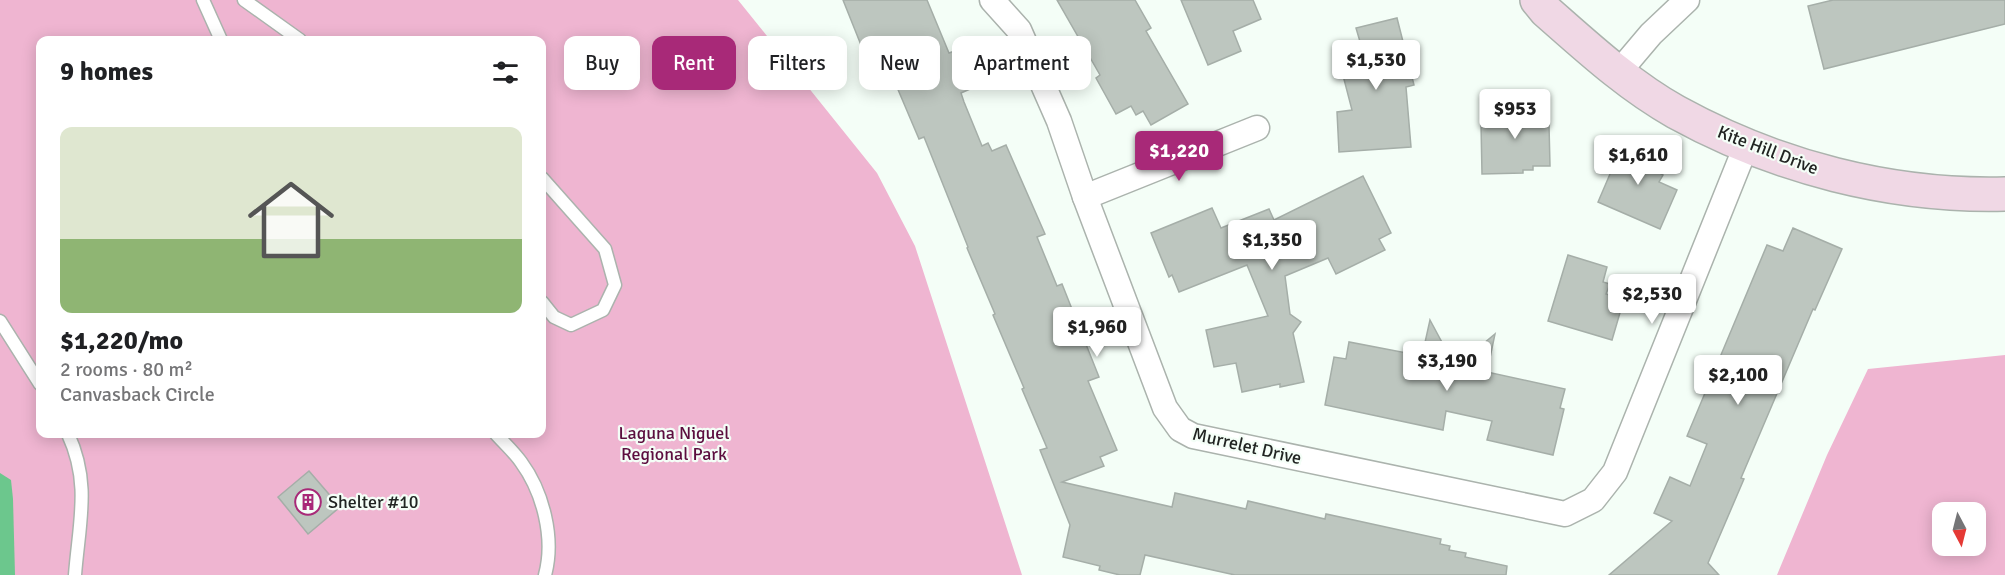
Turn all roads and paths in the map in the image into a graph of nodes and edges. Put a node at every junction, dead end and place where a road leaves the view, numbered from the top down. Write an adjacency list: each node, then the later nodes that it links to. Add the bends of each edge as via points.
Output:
1 (203, 0): 6 (lane)
2 (244, 0): 7 (lane)
3 (992, 0): 13 (street, Murrelet Drive, via 1019,30 1059,121)
4 (1537, 0): 8 (street, Kite Hill Drive)
5 (1687, 0): 8 (street)
6 (219, 36)
7 (294, 36)
8 (1618, 73): 10 (street, Kite Hill Drive, via 1675,111)
9 (1257, 128): 13 (street)
10 (1746, 146): 12 (street, Kite Hill Drive, via 1826,172 1895,188); 13 (street, Murrelet Drive, via 1615,472 1593,500 1565,514 1193,436 1180,429 1165,408)
11 (546, 182): 14 (lane, via 606,249 615,285 603,310 572,325 554,317)
12 (2005, 194)
13 (1085, 197)
14 (546, 307)
15 (0, 321): 16 (lane)
16 (36, 378)
17 (69, 438): 19 (lane, via 81,473 82,491)
18 (500, 438): 20 (lane, via 520,460 542,503 548,550)
19 (75, 575)
20 (545, 575)

